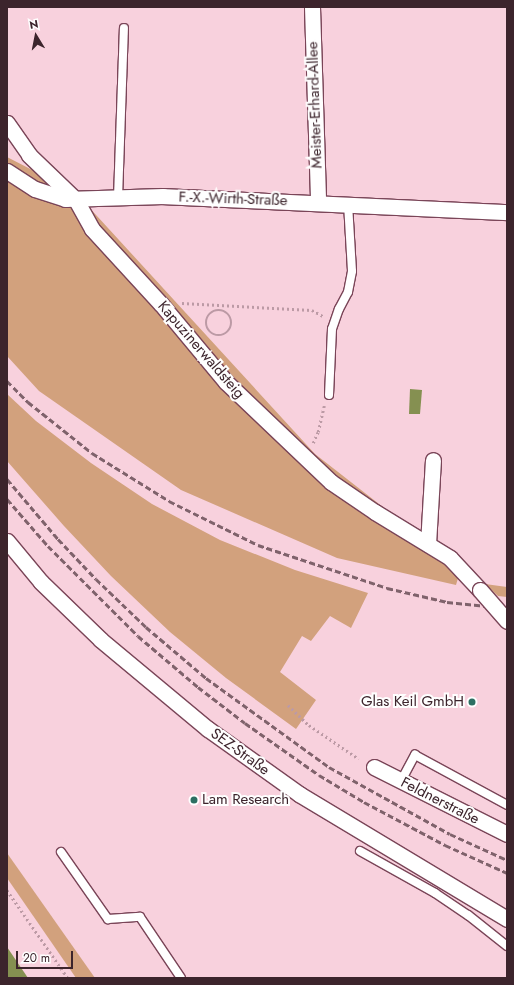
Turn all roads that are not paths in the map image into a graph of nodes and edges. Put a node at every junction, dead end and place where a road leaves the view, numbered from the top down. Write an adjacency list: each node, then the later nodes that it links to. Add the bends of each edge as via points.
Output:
1 (312, 7): 7 (street, Meister-Erhard-Allee)
2 (124, 28): 5 (lane)
3 (7, 122): 6 (street, Kapuzinerwaldsteig, via 29,155)
4 (7, 171): 6 (street, F.-X.-Wirth-Straße, via 35,189)
5 (118, 198): 6 (street, F.-X.-Wirth-Straße); 7 (street, F.-X.-Wirth-Straße, via 163,196)
6 (76, 200): 13 (street, Kapuzinerwaldsteig, via 92,229 161,304 226,382 332,482)
7 (318, 202): 8 (street, F.-X.-Wirth-Straße)
8 (348, 204): 9 (street, F.-X.-Wirth-Straße); 10 (lane, via 352,270 348,292 332,329)
9 (507, 212)
10 (329, 395)
11 (433, 460): 13 (street)
12 (7, 541): 21 (street, SEZ-Straße, via 41,582 101,640 208,729 299,794)
13 (428, 544): 14 (street, bridge, via 450,558)
14 (507, 621)
15 (374, 766): 16 (street, Feldnerstraße)
16 (401, 781): 17 (lane, via 415,755); 18 (street, Feldnerstraße)
17 (507, 805)
18 (507, 834)
19 (360, 851): 22 (lane, via 435,893)
20 (61, 852): 23 (lane, via 108,919 140,917)
21 (507, 919)
22 (507, 946)
23 (181, 978)

